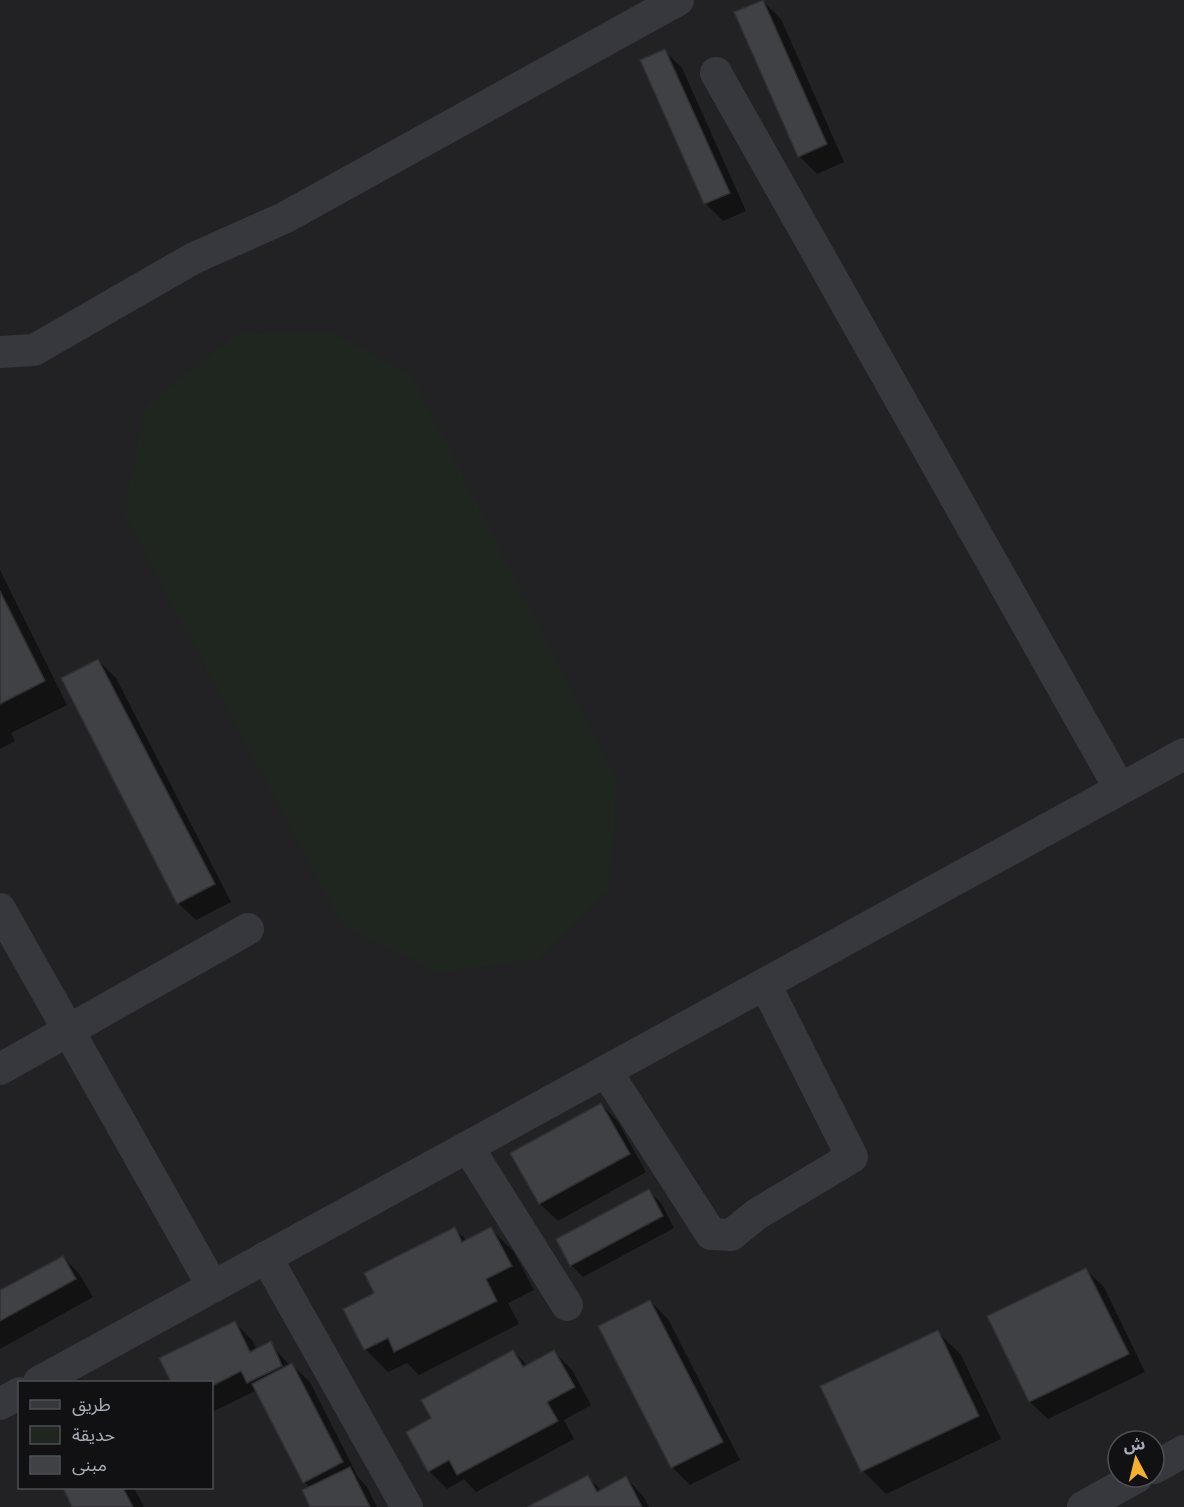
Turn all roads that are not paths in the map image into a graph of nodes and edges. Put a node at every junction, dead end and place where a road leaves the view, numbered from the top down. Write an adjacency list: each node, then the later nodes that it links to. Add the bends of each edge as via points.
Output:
1 (678, 0): 3 (lane, via 284,218 194,258 34,350)
2 (716, 73): 5 (lane)
3 (0, 352)
4 (1184, 754): 5 (lane)
5 (1120, 789): 8 (lane)
6 (0, 909): 9 (lane)
7 (248, 929): 9 (lane)
8 (765, 984): 11 (lane); 11 (lane, via 852,1157 731,1234 711,1234)
9 (69, 1031): 10 (lane); 14 (lane)
10 (0, 1069)
11 (606, 1071): 12 (lane)
12 (468, 1147): 13 (lane); 15 (lane)
13 (266, 1257): 14 (lane); 22 (lane)
14 (213, 1287): 16 (lane)
15 (567, 1305)
16 (43, 1381)
17 (18, 1394): 18 (lane)
18 (0, 1404)
19 (1184, 1451): 20 (lane)
20 (1166, 1461)
21 (1115, 1489): 23 (lane)
22 (407, 1507)
23 (1083, 1507)

